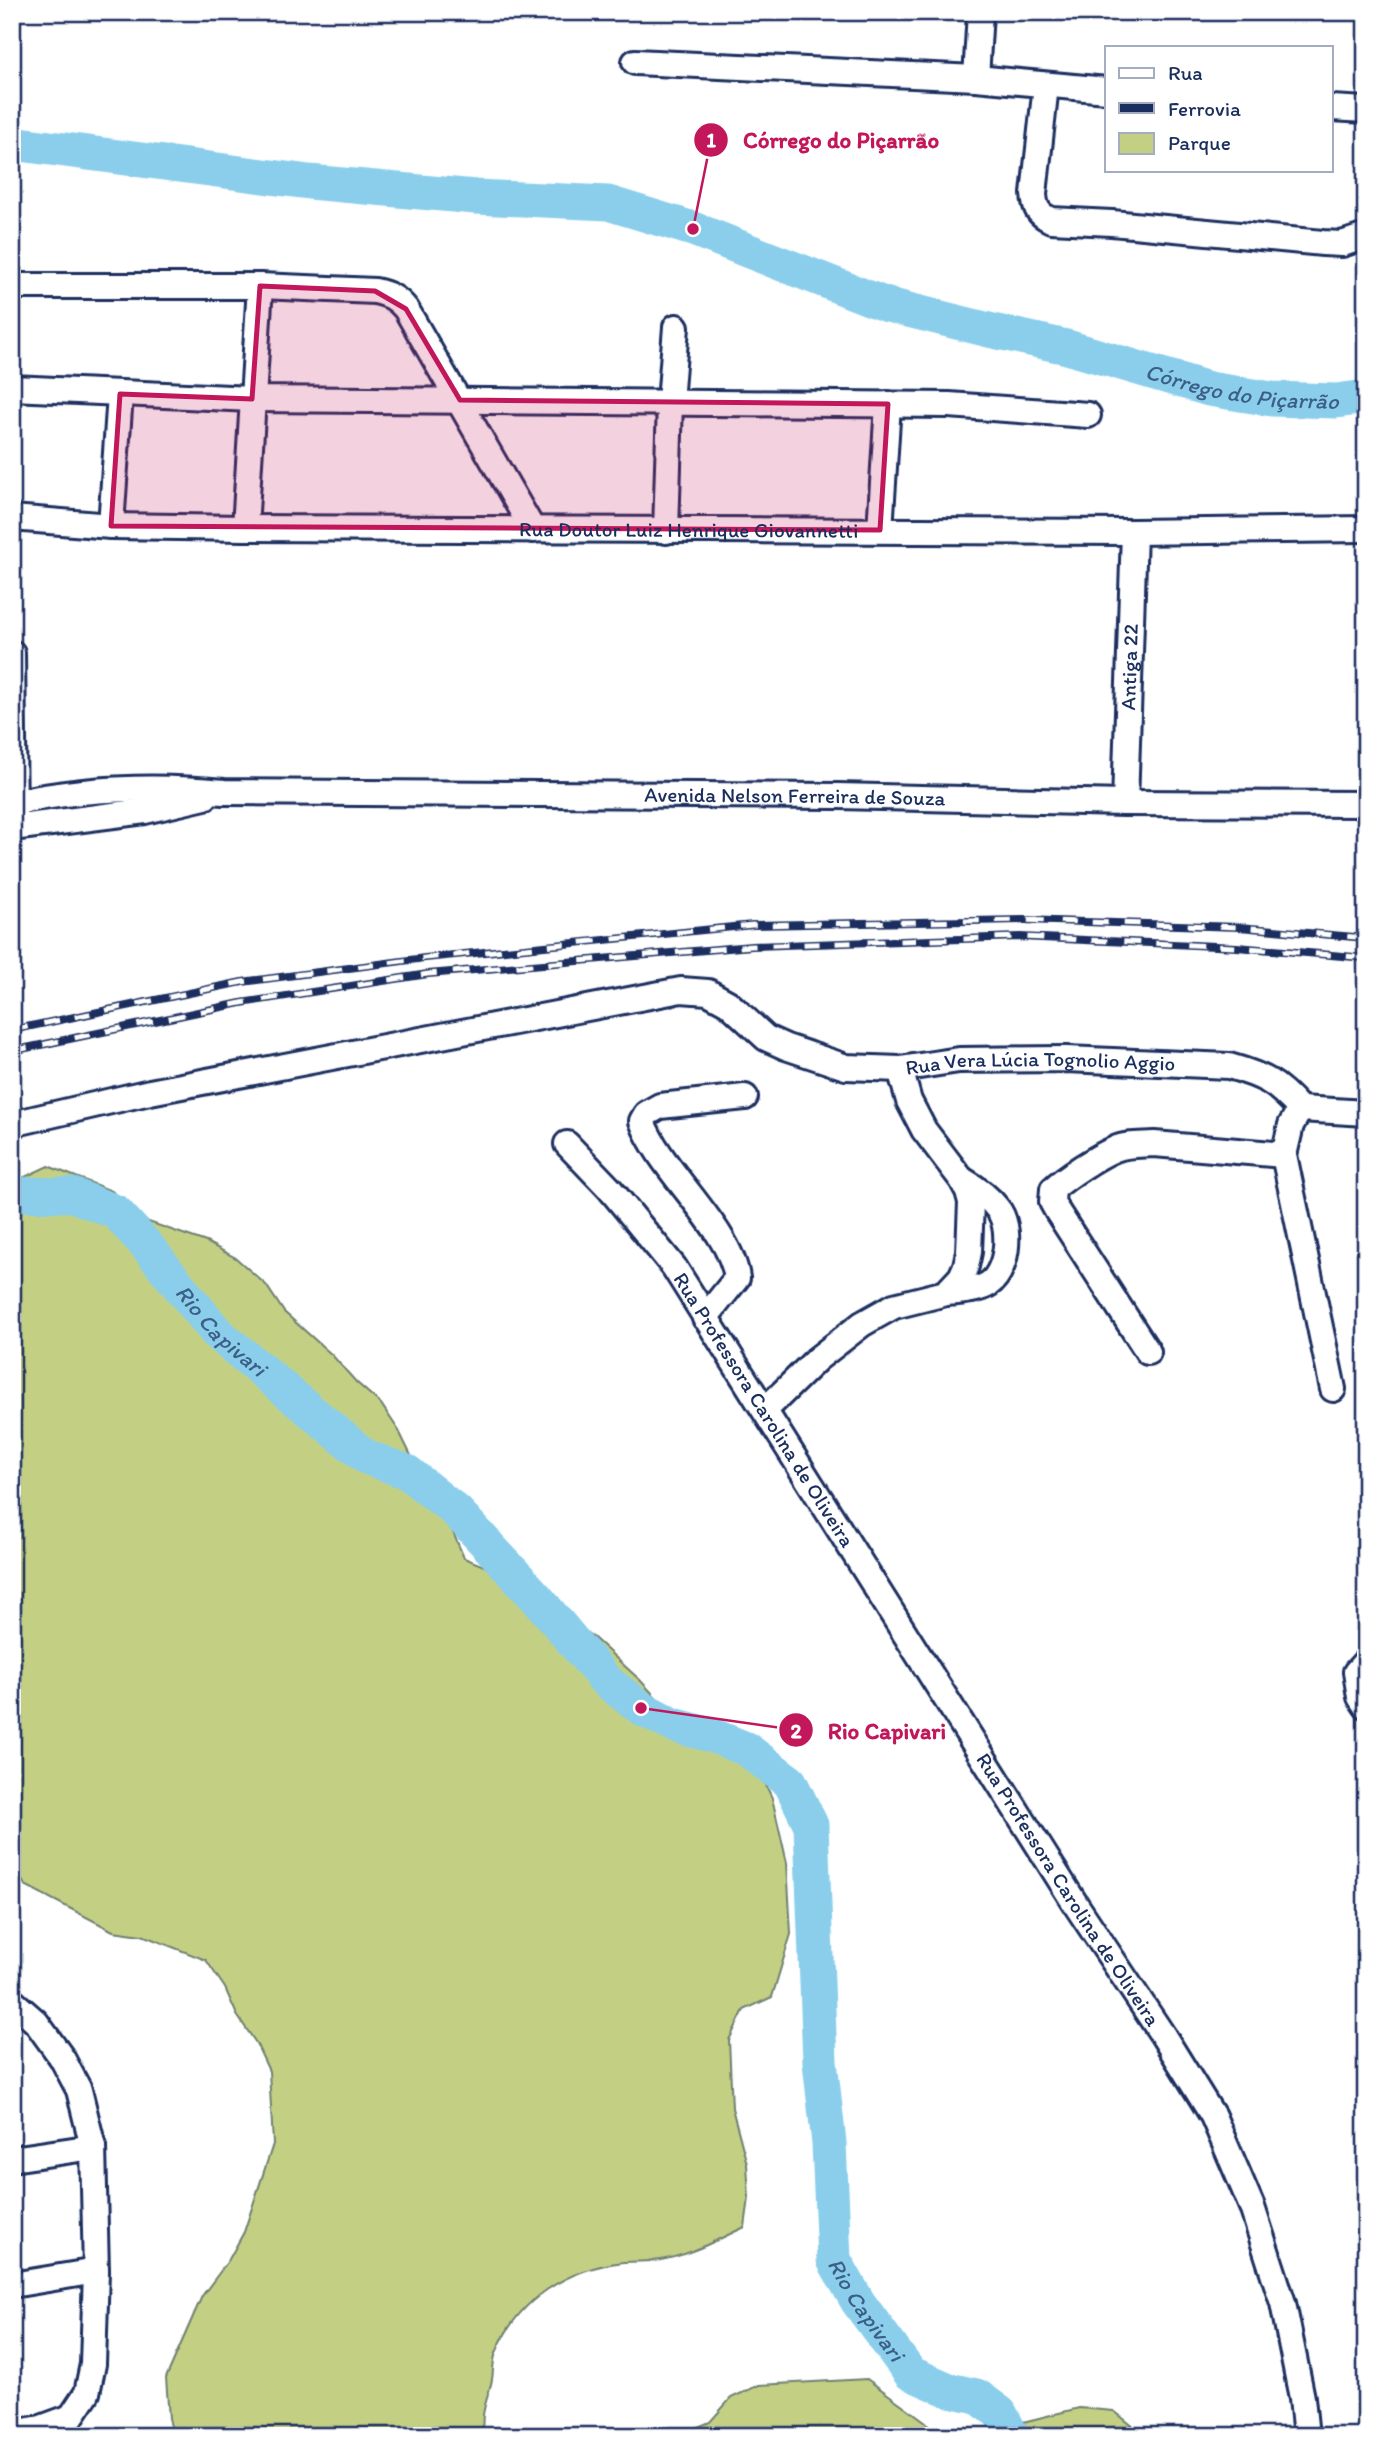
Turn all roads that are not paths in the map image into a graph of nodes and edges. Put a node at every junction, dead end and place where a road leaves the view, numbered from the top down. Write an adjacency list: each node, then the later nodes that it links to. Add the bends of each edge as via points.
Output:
1 (980, 12): 3 (street)
2 (635, 62): 3 (street)
3 (976, 78): 4 (street)
4 (1046, 85): 5 (street); 8 (street, via 1034,194 1038,212 1051,220 1342,244)
5 (1105, 90)
6 (1332, 108): 7 (street)
7 (1366, 110)
8 (1366, 236)
9 (12, 286): 10 (street)
10 (260, 286): 14 (street); 15 (street, via 375,291 398,300)
11 (676, 327): 16 (street)
12 (12, 388): 13 (street)
13 (120, 394): 14 (street); 20 (street)
14 (252, 399): 15 (street); 21 (street)
15 (460, 400): 16 (street); 23 (street)
16 (670, 402): 17 (street); 25 (street)
17 (888, 404): 18 (street); 24 (street)
18 (1088, 415)
19 (12, 518): 20 (street, Rua Doutor Luiz Henrique Giovannetti)
20 (111, 526): 21 (street, Rua Doutor Luiz Henrique Giovannetti)
21 (244, 528): 23 (street, Rua Doutor Luiz Henrique Giovannetti)
22 (1366, 529): 26 (street, Rua Doutor Luiz Henrique Giovannetti)
23 (533, 530): 25 (street, Rua Doutor Luiz Henrique Giovannetti)
24 (880, 530): 25 (street, Rua Doutor Luiz Henrique Giovannetti); 26 (street, Rua Doutor Luiz Henrique Giovannetti)
25 (666, 531)
26 (1133, 532): 30 (street, Antiga 22)
27 (12, 653): 29 (street)
28 (224, 792): 29 (street, Avenida Nelson Ferreira de Souza, via 79,790); 30 (street, Avenida Nelson Ferreira de Souza); 32 (street, Avenida Nelson Ferreira de Souza, via 145,811)
29 (13, 802): 32 (street)
30 (1125, 803): 31 (street, Avenida Nelson Ferreira de Souza)
31 (1366, 804)
32 (13, 828)
33 (900, 1069): 35 (street, Rua Vera Lúcia Tognolio Aggio, via 959,1060 1066,1059 1229,1066 1280,1087); 37 (street, via 846,1067 786,1047 766,1038 728,1003 708,992 681,990 150,1092); 40 (street, Rua Vera Lúcia Tognolio Aggio, via 924,1130)
34 (745, 1097): 42 (street, via 660,1106 642,1121 733,1262 737,1278)
35 (1300, 1109): 36 (street); 39 (street)
36 (1366, 1113)
37 (12, 1124)
38 (567, 1144): 42 (street, Rua Professora Carolina de Oliveira, via 674,1267)
39 (1284, 1155): 43 (street, via 1133,1145 1115,1149 1053,1189 1057,1211); 44 (street)
40 (962, 1180): 41 (street, Rua Vera Lúcia Tognolio Aggio, via 971,1202 969,1252 961,1277); 41 (street, via 999,1209 1006,1231 1006,1254 997,1278 984,1287)
41 (947, 1293): 45 (street, via 894,1306 862,1324 817,1359)
42 (705, 1318): 45 (street, Rua Professora Carolina de Oliveira)
43 (1148, 1352)
44 (1332, 1389)
45 (765, 1410): 55 (street, Rua Professora Carolina de Oliveira, via 1213,2116 1252,2207 1283,2303)
46 (1366, 1661): 47 (street, via 1356,1672)
47 (1366, 1706)
48 (12, 2001): 49 (street)
49 (24, 2024): 50 (street, via 62,2058 79,2090)
50 (93, 2147): 51 (street); 52 (street)
51 (12, 2159)
52 (96, 2271): 53 (street); 54 (street, via 93,2364 87,2393 71,2417)
53 (12, 2285)
54 (12, 2433)
55 (1306, 2436)

